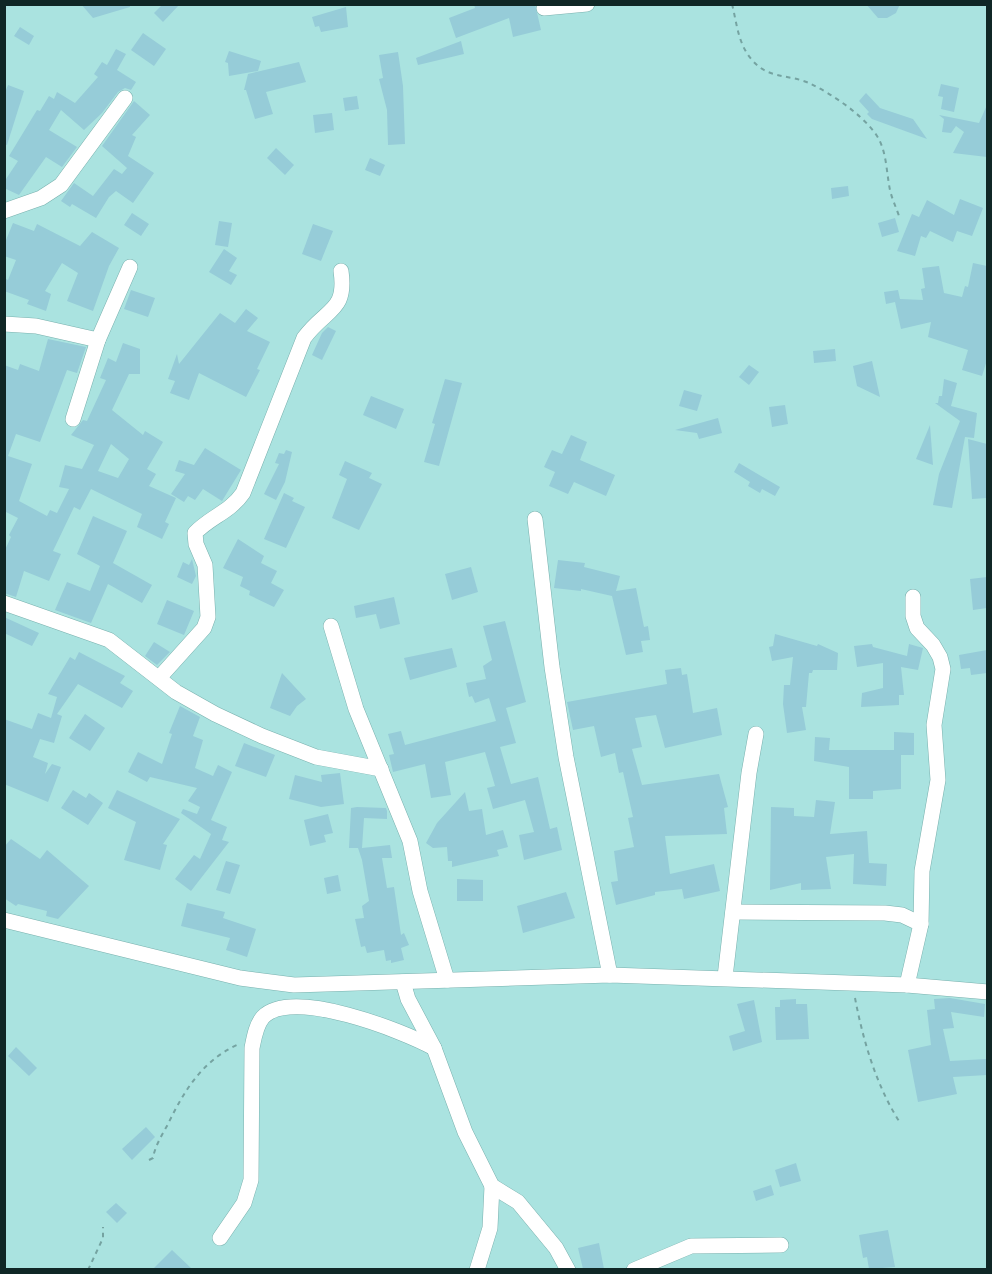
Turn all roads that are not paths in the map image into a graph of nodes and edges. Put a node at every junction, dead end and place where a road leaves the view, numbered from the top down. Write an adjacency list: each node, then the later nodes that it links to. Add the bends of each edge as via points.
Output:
1 (587, 4): 2 (street)
2 (544, 8)
3 (125, 98): 4 (street, via 61,184 41,198)
4 (4, 211)
5 (130, 267): 8 (street)
6 (341, 270): 14 (street, via 340,301 304,338 243,493 236,504 195,533 205,565 208,616 204,628)
7 (4, 324): 8 (street, via 36,326)
8 (98, 340): 9 (street)
9 (73, 418)
10 (535, 519): 20 (street, via 564,746)
11 (913, 597): 19 (street, via 917,628 933,645 943,669 934,725 938,780 922,871)
12 (4, 603): 14 (street, via 109,640)
13 (331, 626): 16 (street, via 356,708)
14 (159, 678): 16 (street, via 215,714 262,736 316,757)
15 (756, 734): 17 (street)
16 (381, 769): 22 (street, via 410,841 420,891)
17 (734, 912): 19 (street, via 885,913 902,915); 21 (street)
18 (4, 920): 23 (street, via 240,978 294,985)
19 (921, 924): 24 (street)
20 (610, 975): 21 (street); 22 (street)
21 (725, 977): 24 (street)
22 (447, 980): 23 (street)
23 (403, 982): 26 (street)
24 (907, 985): 25 (street)
25 (987, 992)
26 (434, 1048): 27 (street, via 465,1132); 28 (street, via 412,1035 344,1014 283,1008 264,1016 254,1039 251,1180 244,1203)
27 (492, 1186): 30 (street, via 490,1228); 31 (street, via 518,1202)
28 (220, 1238)
29 (781, 1245): 32 (street, via 691,1246)
30 (477, 1269)
31 (568, 1269)
32 (634, 1269)

